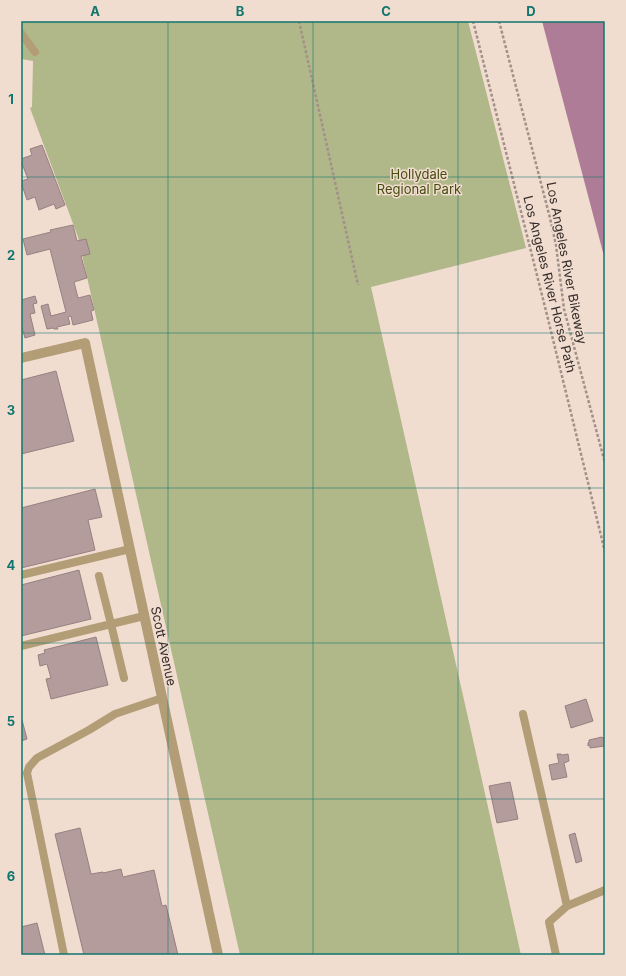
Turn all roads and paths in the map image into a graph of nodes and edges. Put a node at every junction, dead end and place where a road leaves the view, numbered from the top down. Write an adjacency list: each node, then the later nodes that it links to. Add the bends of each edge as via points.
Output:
1 (299, 21): 6 (path)
2 (473, 21): 10 (path, Los Angeles River Horse Path)
3 (499, 21): 8 (path, Los Angeles River Bikeway, via 550,218 564,309)
4 (21, 33): 5 (lane)
5 (35, 52)
6 (358, 285)
7 (21, 358): 9 (street, Scott Avenue, via 85,343)
8 (605, 463)
9 (130, 549): 11 (lane); 13 (street, Scott Avenue)
10 (605, 552)
11 (21, 575)
12 (99, 576): 14 (lane)
13 (144, 616): 14 (lane); 17 (street, Scott Avenue)
14 (111, 624): 15 (lane); 16 (lane)
15 (21, 646)
16 (124, 678)
17 (162, 698): 21 (lane, via 115,714 37,758 27,773); 22 (street, Scott Avenue)
18 (523, 714): 20 (lane)
19 (605, 890): 20 (lane)
20 (567, 906): 23 (lane, via 549,922)
21 (64, 955)
22 (218, 955)
23 (556, 955)

